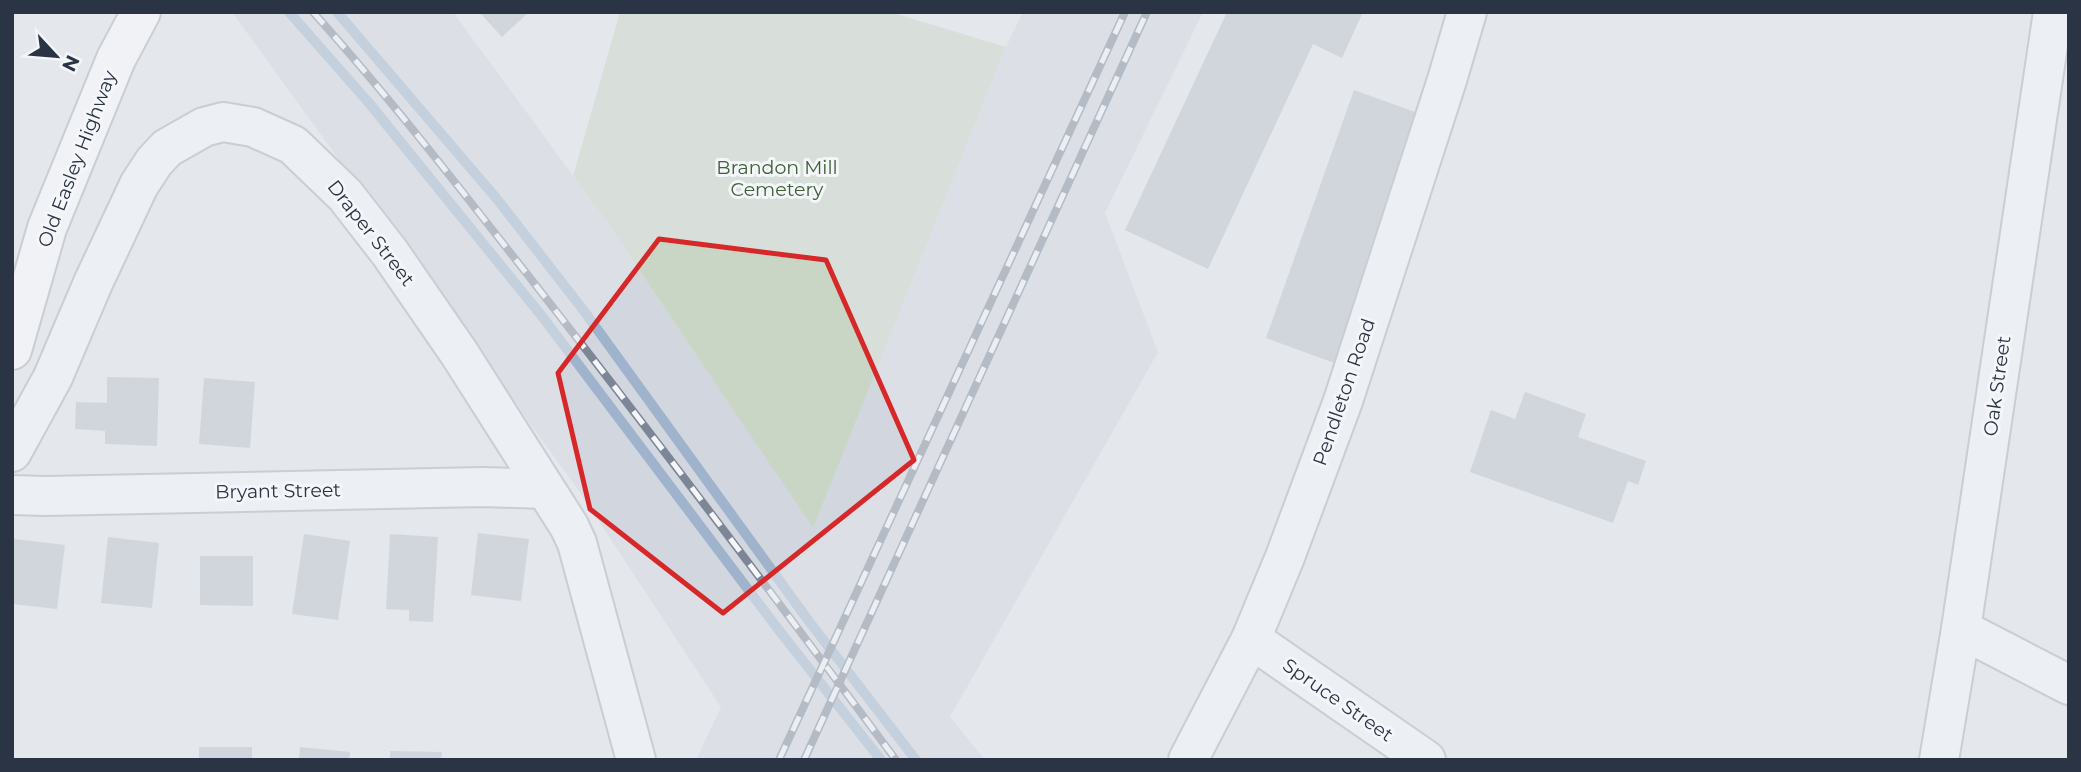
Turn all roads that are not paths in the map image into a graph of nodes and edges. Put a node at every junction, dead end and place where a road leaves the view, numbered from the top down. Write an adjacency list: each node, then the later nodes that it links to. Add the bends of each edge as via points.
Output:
1 (141, 12): 4 (main road, Old Easley Highway, via 116,59 47,228)
2 (1466, 12): 9 (street, Pendleton Road, via 1343,401)
3 (2053, 12): 8 (street, Oak Street)
4 (12, 350)
5 (12, 452): 6 (street, Draper Street, via 53,377 153,162 204,127 223,122 253,127 293,145 345,195 452,342)
6 (545, 489): 7 (street, Bryant Street); 11 (street, Draper Street, via 577,542)
7 (12, 495)
8 (1961, 629): 10 (street); 14 (street, Oak Street)
9 (1251, 639): 12 (street, Pendleton Road); 13 (street, Spruce Street)
10 (2069, 685)
11 (636, 760)
12 (1188, 760)
13 (1426, 760)
14 (1939, 760)

